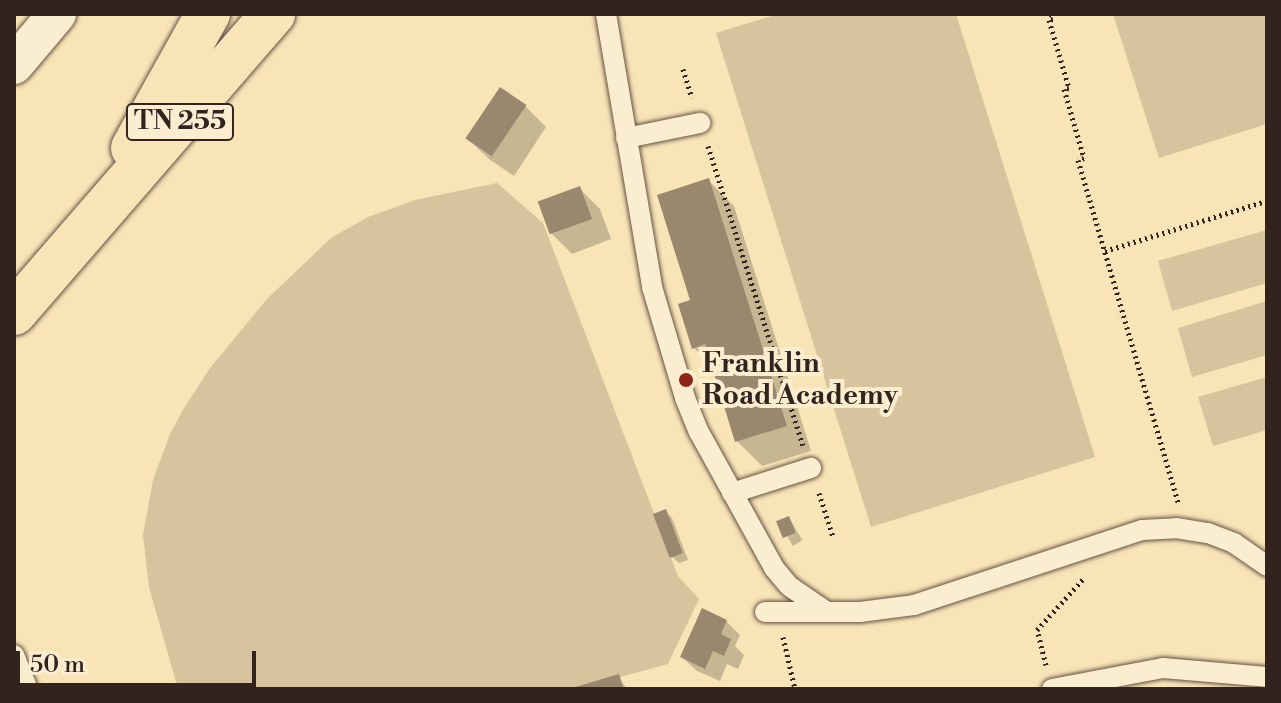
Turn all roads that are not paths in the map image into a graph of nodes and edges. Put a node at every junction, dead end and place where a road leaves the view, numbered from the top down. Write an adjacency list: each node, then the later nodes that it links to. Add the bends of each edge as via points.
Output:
1 (57, 14): 5 (street)
2 (208, 14): 8 (main road, TN 255)
3 (273, 14): 8 (main road, TN 255)
4 (606, 14): 7 (lane)
5 (14, 65)
6 (700, 123): 7 (lane)
7 (626, 138): 11 (lane, via 652,287 670,354 699,432)
8 (88, 231): 9 (main road)
9 (14, 313)
10 (811, 468): 11 (lane)
11 (732, 493): 14 (lane, via 779,576)
12 (1267, 566): 14 (lane, via 1234,543 1186,529 1142,530 933,600 881,610)
13 (771, 612): 14 (lane)
14 (827, 612)
15 (14, 655): 17 (lane)
16 (1267, 677): 18 (lane, via 1163,668)
17 (28, 689)
18 (1052, 689)

